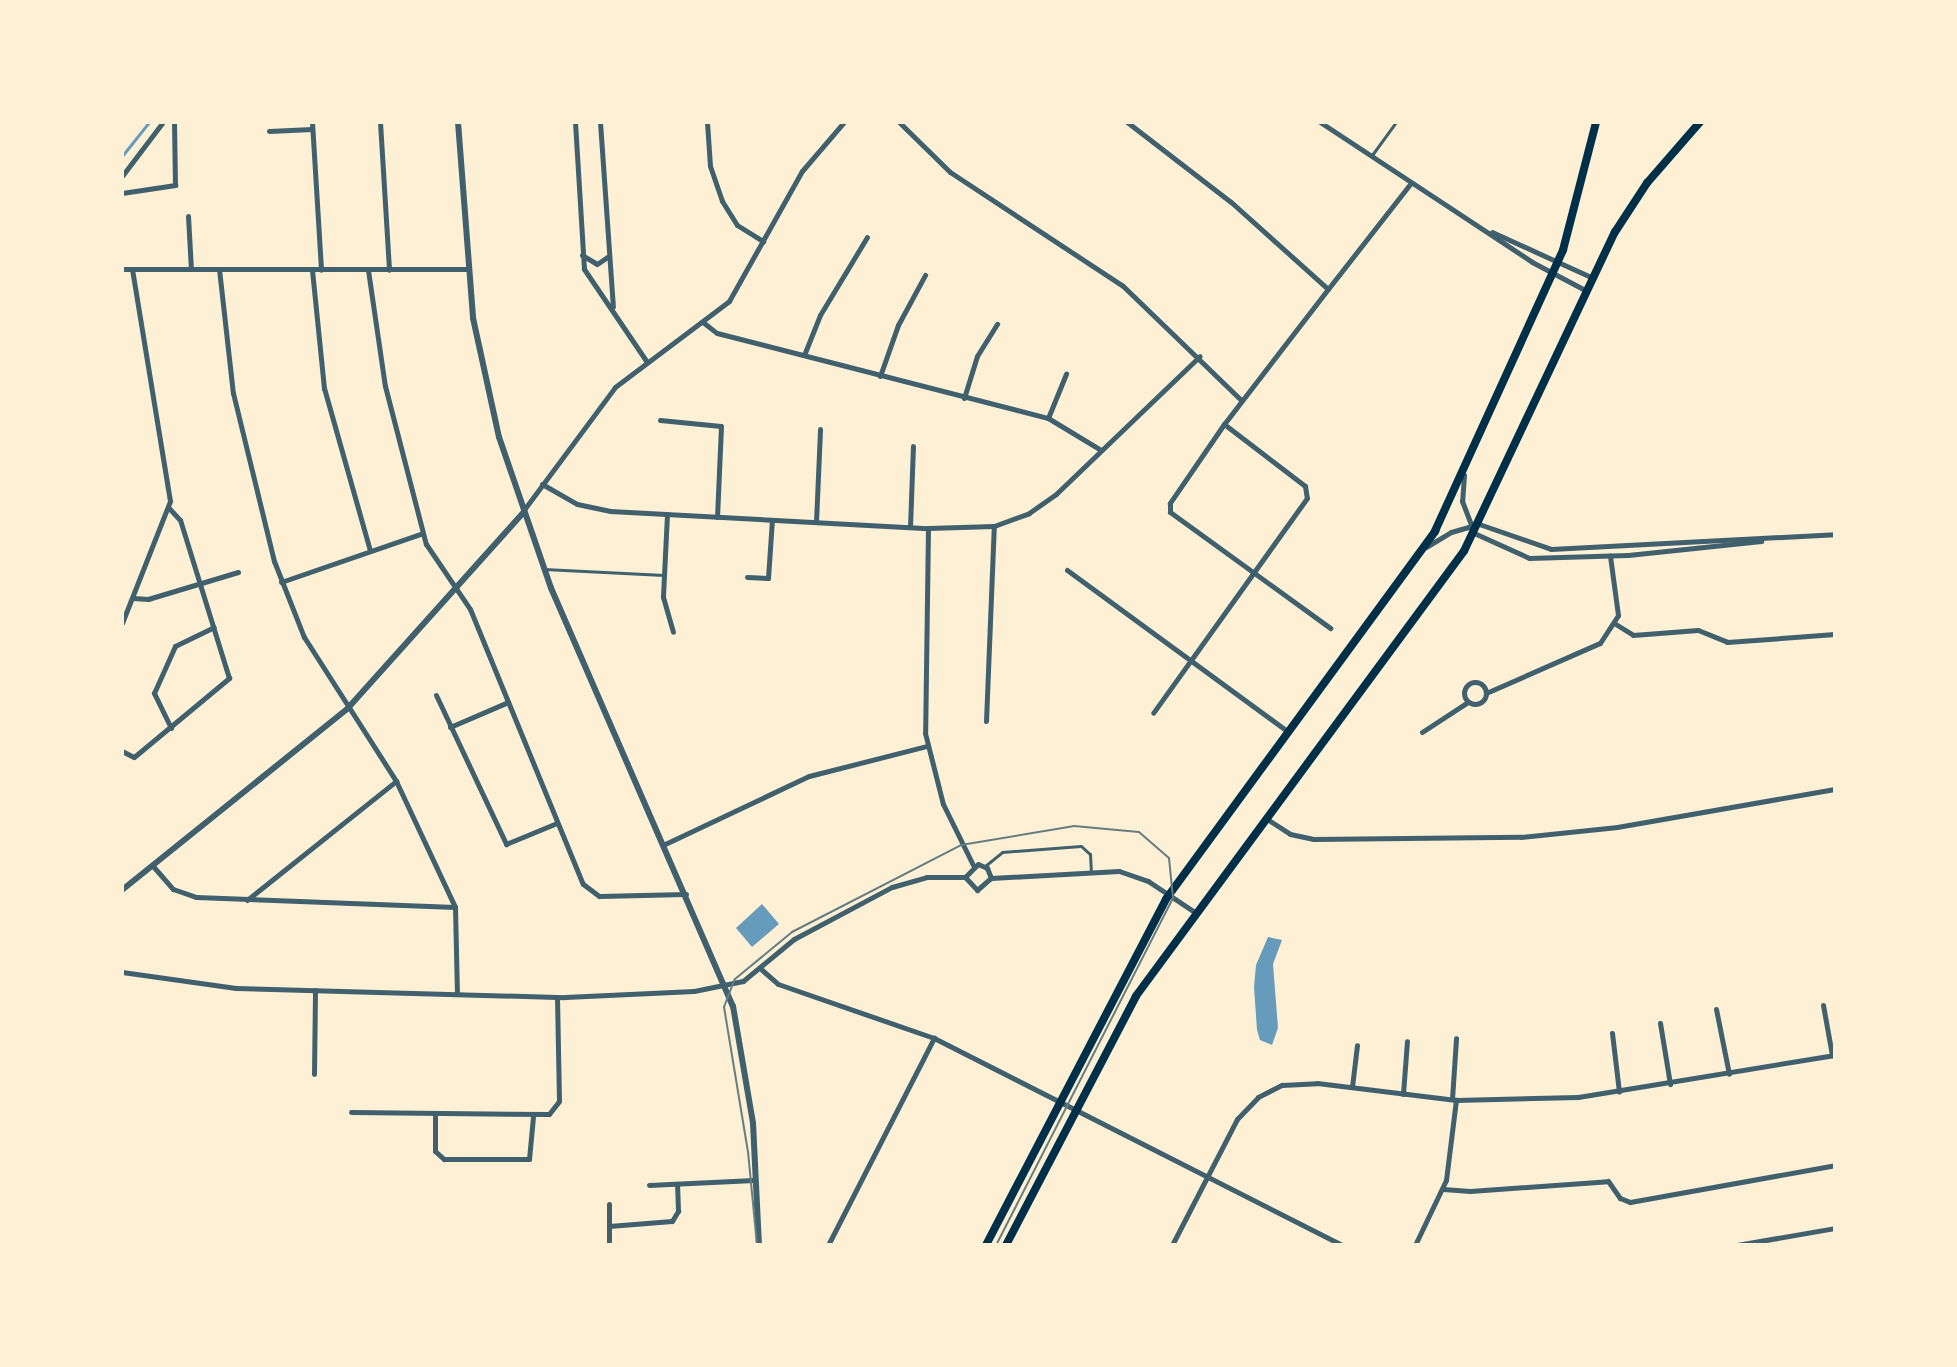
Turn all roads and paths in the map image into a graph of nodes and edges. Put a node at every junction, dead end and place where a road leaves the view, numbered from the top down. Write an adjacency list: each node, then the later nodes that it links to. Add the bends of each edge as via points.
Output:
1 (163, 122): 18 (street)
2 (174, 122): 20 (street, via 175,185)
3 (380, 122): 36 (street)
4 (458, 122): 32 (street)
5 (575, 122): 25 (street)
6 (600, 122): 26 (street)
7 (707, 122): 24 (street, via 710,166 722,201 737,225)
8 (844, 122): 24 (street, via 802,171)
9 (899, 122): 46 (street, via 960,179 1123,286)
10 (1127, 122): 40 (street, via 1223,194)
11 (1320, 122): 17 (street)
12 (1396, 122): 17 (lane)
13 (1596, 122): 27 (main road, via 1578,205)
14 (1700, 122): 39 (main road, via 1634,201)
15 (312, 126): 16 (street); 34 (street)
16 (269, 131)
17 (1370, 158): 19 (street)
18 (122, 176)
19 (1410, 184): 22 (street); 40 (street)
20 (122, 193)
21 (188, 216): 30 (street)
22 (1484, 229): 27 (street); 37 (street)
23 (867, 237): 45 (street, via 820,315)
24 (763, 241): 43 (street, via 738,288)
25 (581, 254): 26 (street, via 597,264); 42 (street, via 587,275)
26 (610, 255): 42 (street)
27 (1558, 260): 37 (main road); 39 (street)
28 (122, 269): 29 (street)
29 (132, 269): 30 (street); 60 (street)
30 (191, 269): 31 (street)
31 (219, 269): 33 (street); 82 (street, via 222,330 237,418)
32 (467, 269): 36 (street); 61 (street, via 480,360)
33 (312, 270): 34 (street); 73 (street, via 324,388)
34 (321, 270): 35 (street)
35 (368, 270): 36 (street); 70 (street, via 385,386)
36 (389, 270)
37 (1552, 274): 41 (street); 58 (main road)
38 (925, 275): 49 (street, via 898,325)
39 (1593, 278): 41 (main road)
40 (1328, 289): 51 (street)
41 (1587, 291): 68 (main road)
42 (614, 312): 47 (street)
43 (704, 323): 45 (street, via 717,333); 47 (street)
44 (997, 324): 50 (street, via 977,356)
45 (804, 355): 49 (street)
46 (1200, 356): 51 (street); 57 (street)
47 (647, 362): 59 (street, via 606,397)
48 (1066, 374): 52 (street)
49 (880, 376): 50 (street)
50 (964, 398): 52 (street)
51 (1240, 399): 54 (street)
52 (1048, 418): 57 (street)
53 (660, 420): 63 (street, via 721,426)
54 (1224, 424): 79 (street, via 1305,486 1307,498); 79 (street, via 1169,507 1173,516)
55 (820, 429): 65 (street)
56 (913, 446): 67 (street)
57 (1101, 450): 66 (street, via 1047,502)
58 (1466, 462): 68 (street, via 1462,494); 74 (main road)
59 (542, 484): 61 (street); 62 (street, via 591,508)
60 (169, 508): 83 (street, via 180,520); 85 (street)
61 (523, 512): 76 (street); 84 (street)
62 (667, 514): 63 (street); 80 (street)
63 (717, 517): 64 (street)
64 (772, 520): 65 (street); 81 (street, via 768,578)
65 (816, 522): 67 (street)
66 (994, 526): 69 (street); 99 (street)
67 (910, 527): 69 (street)
68 (1474, 527): 72 (street, via 1545,549); 74 (street, via 1440,537); 75 (street, via 1535,559); 108 (main road)
69 (928, 528): 104 (street, via 922,679)
70 (423, 533): 73 (street); 84 (street, via 433,558)
71 (1835, 534): 72 (street)
72 (1770, 539): 75 (street)
73 (370, 551): 82 (street)
74 (1421, 554): 103 (main road)
75 (1610, 556): 87 (street, via 1618,615)
76 (543, 569): 80 (lane); 110 (street)
77 (1067, 570): 92 (street)
78 (238, 572): 83 (street)
79 (1253, 573): 89 (street); 92 (street)
80 (664, 575): 90 (street, via 665,610)
81 (747, 577)
82 (281, 582): 97 (street, via 304,637)
83 (199, 583): 85 (street, via 144,600); 88 (street)
84 (460, 587): 95 (street); 97 (street)
85 (133, 598): 86 (street)
86 (122, 623)
87 (1614, 623): 91 (street, via 1633,635 1698,630 1727,642); 93 (street, via 1593,648)
88 (214, 627): 101 (street, via 228,682); 101 (street, via 175,646 154,693)
89 (1330, 628)
90 (673, 632)
91 (1835, 634)
92 (1189, 661): 98 (street); 103 (street)
93 (1486, 693): 96 (street, via 1479,703); 96 (street, via 1481,684 1470,682 1463,692)
94 (436, 695): 100 (street)
95 (508, 702): 100 (street); 109 (street)
96 (1468, 702): 102 (street)
97 (348, 708): 106 (street); 111 (street)
98 (1153, 713)
99 (986, 721)
100 (450, 727): 109 (street, via 506,844)
101 (171, 728): 105 (street, via 134,757)
102 (1422, 732)
103 (1289, 733): 119 (main road)
104 (927, 746): 110 (street, via 809,776); 112 (street, via 943,804)
105 (122, 751)
106 (396, 781): 120 (street); 121 (street)
107 (1835, 789): 108 (street, via 1602,829 1495,838 1313,839 1290,834)
108 (1267, 819): 122 (main road)
109 (557, 823): 118 (street, via 590,893)
110 (665, 844): 118 (street)
111 (152, 865): 117 (street); 120 (street, via 185,895)
112 (973, 865): 113 (street); 115 (street)
113 (985, 866): 114 (lane, via 1004,852 1081,846 1090,854); 116 (street)
114 (1091, 871): 116 (street); 119 (street, via 1129,873)
115 (965, 877): 116 (street, via 977,890); 123 (street, via 927,877 890,888 794,939)
116 (991, 878)
117 (122, 890)
118 (686, 894): 125 (street)
119 (1169, 894): 122 (street); 145 (main road)
120 (246, 901): 121 (street)
121 (455, 907): 127 (street)
122 (1197, 914): 146 (main road, via 1129,1006)
123 (762, 970): 125 (street); 133 (street, via 779,985)
124 (122, 972): 126 (street, via 198,985)
125 (723, 985): 128 (street, via 677,993); 152 (street, via 735,1016 750,1101)
126 (315, 990): 127 (street); 138 (street)
127 (457, 994): 128 (street)
128 (557, 997): 149 (street, via 559,1101 549,1114)
129 (1823, 1005): 137 (street)
130 (1716, 1009): 139 (street)
131 (1660, 1023): 140 (street)
132 (1612, 1033): 142 (street)
133 (934, 1038): 145 (street); 162 (street)
134 (1456, 1038): 144 (street)
135 (1407, 1041): 143 (street)
136 (1357, 1045): 141 (street)
137 (1833, 1055): 139 (street)
138 (314, 1074)
139 (1729, 1074): 140 (street)
140 (1670, 1084): 142 (street)
141 (1352, 1087): 143 (street); 151 (street, via 1295,1083 1264,1093 1237,1119)
142 (1619, 1092): 144 (street)
143 (1403, 1094): 144 (street)
144 (1454, 1100): 155 (street)
145 (1059, 1101): 146 (street); 163 (main road)
146 (1075, 1109): 151 (street); 164 (main road)
147 (351, 1112): 148 (street)
148 (435, 1114): 149 (street); 149 (street, via 435,1151 444,1159 529,1159)
149 (533, 1117)
150 (1835, 1165): 155 (street, via 1630,1202 1620,1198 1608,1181)
151 (1207, 1176): 159 (street); 165 (street)
152 (754, 1180): 153 (street); 161 (street)
153 (677, 1184): 154 (street); 157 (street, via 678,1211 672,1221)
154 (649, 1185)
155 (1443, 1189): 168 (street)
156 (609, 1204): 157 (street)
157 (609, 1226): 160 (street)
158 (1835, 1228): 169 (street)
159 (1322, 1235): 166 (street); 167 (street)
160 (609, 1245)
161 (759, 1245)
162 (828, 1245)
163 (986, 1245)
164 (1006, 1245)
165 (1172, 1245)
166 (1317, 1245)
167 (1342, 1245)
168 (1415, 1245)
169 (1737, 1245)

